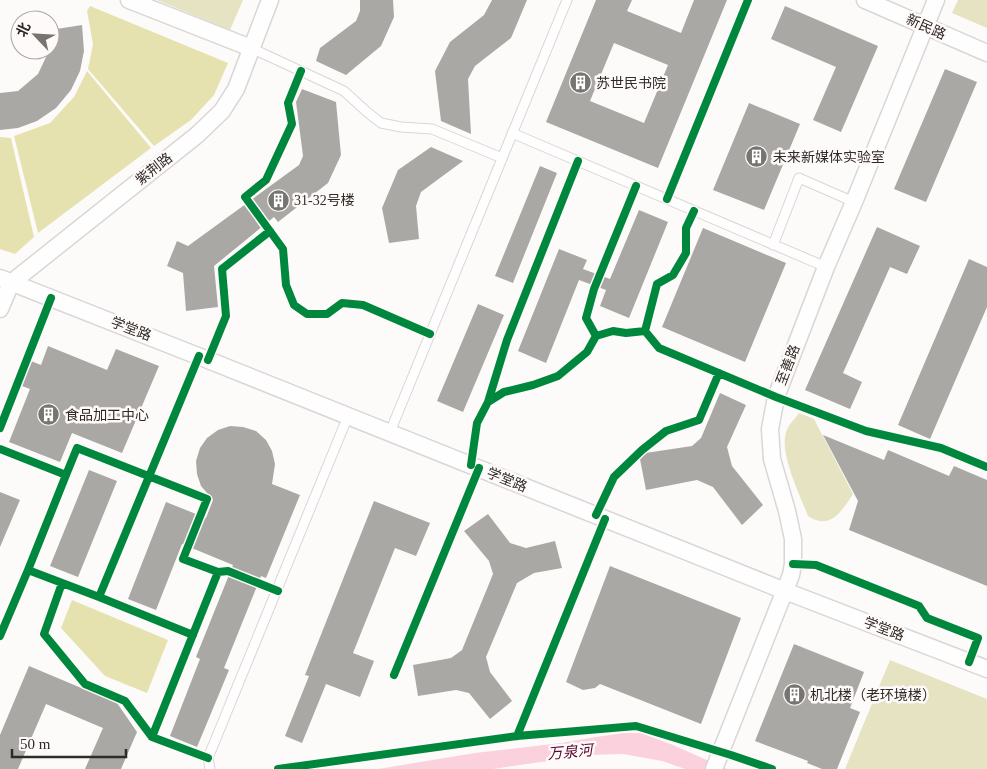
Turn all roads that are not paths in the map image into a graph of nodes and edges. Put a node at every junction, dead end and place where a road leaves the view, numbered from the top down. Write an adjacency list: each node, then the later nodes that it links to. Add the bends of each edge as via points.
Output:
1 (130, 0): 7 (street)
2 (270, 0): 7 (street, 紫荆路)
3 (567, 0): 9 (lane)
4 (865, 0): 6 (street, 新民路)
5 (936, 0): 6 (street, 至善路)
6 (925, 27): 8 (street, 新民路); 11 (street, 至善路)
7 (251, 48): 10 (lane, via 344,91 381,123 432,129); 14 (street, 紫荆路, via 236,89 222,111 197,136)
8 (987, 53)
9 (512, 133): 10 (lane); 12 (lane)
10 (502, 158): 17 (lane)
11 (854, 202): 12 (lane, via 799,178); 13 (street, 至善路)
12 (773, 245): 13 (lane)
13 (826, 267): 18 (street, 至善路, via 776,397 770,429 772,459 793,539 793,564)
14 (5, 280): 15 (street, 紫荆路); 16 (street, 学堂路)
15 (0, 309)
16 (348, 416): 17 (street, 学堂路); 21 (lane, via 208,758)
17 (390, 432): 18 (street, 学堂路)
18 (785, 591): 19 (street, 学堂路); 20 (street, 至善路)
19 (987, 669)
20 (715, 764)
21 (210, 769)

